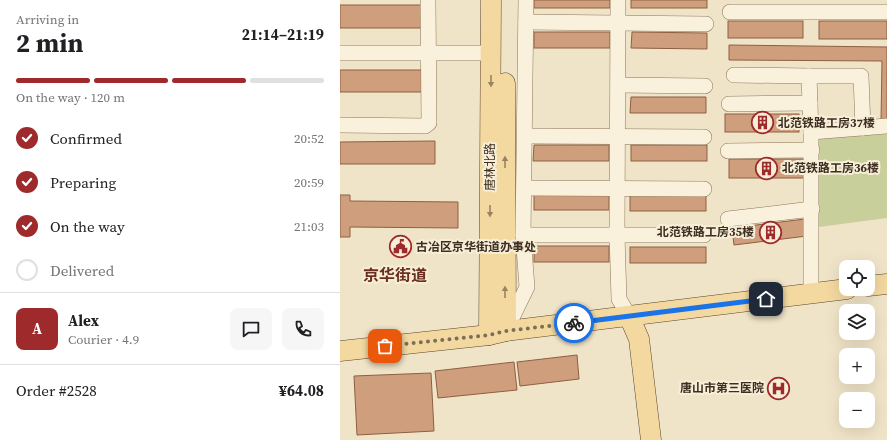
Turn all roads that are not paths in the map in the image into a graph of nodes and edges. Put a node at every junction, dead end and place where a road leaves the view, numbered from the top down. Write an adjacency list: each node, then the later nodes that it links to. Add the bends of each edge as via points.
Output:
1 (428, 0): 13 (street)
2 (491, 0): 14 (main road, 唐林北路)
3 (504, 0): 43 (main road, 唐林北路, one-way to 3)
4 (526, 0): 9 (street)
5 (618, 0): 10 (street)
6 (813, 6): 7 (street); 8 (street)
7 (730, 12)
8 (887, 12)
9 (526, 22): 10 (street); 25 (street)
10 (618, 23): 11 (street); 17 (street)
11 (706, 24)
12 (340, 53): 13 (street)
13 (429, 53): 14 (street); 21 (street, via 429,123 425,126)
14 (491, 53): 43 (main road, 唐林北路, one-way to 43)
15 (734, 75): 16 (street)
16 (809, 76): 20 (street); 23 (street, via 862,76)
17 (618, 85): 18 (street); 26 (street)
18 (705, 86)
19 (730, 104): 20 (street)
20 (810, 104): 24 (street)
21 (340, 125)
22 (887, 126): 23 (street)
23 (863, 128): 24 (street)
24 (811, 132): 28 (street)
25 (525, 136): 26 (street); 30 (street)
26 (618, 137): 27 (street); 31 (street)
27 (704, 138)
28 (812, 150): 29 (street); 33 (street)
29 (728, 151)
30 (525, 188): 31 (street); 37 (street)
31 (618, 188): 32 (street); 35 (street)
32 (704, 189)
33 (812, 209): 34 (street); 41 (street)
34 (728, 219)
35 (617, 235): 36 (street); 37 (street); 42 (street, via 619,299)
36 (704, 235)
37 (523, 236): 43 (street, via 527,287)
38 (887, 284): 39 (main road)
39 (875, 285)
40 (839, 290): 41 (main road)
41 (811, 294): 42 (main road)
42 (624, 316): 43 (main road); 45 (main road); 46 (main road, via 639,339)
43 (497, 333): 44 (main road)
44 (340, 351)
45 (642, 440)
46 (651, 440)

